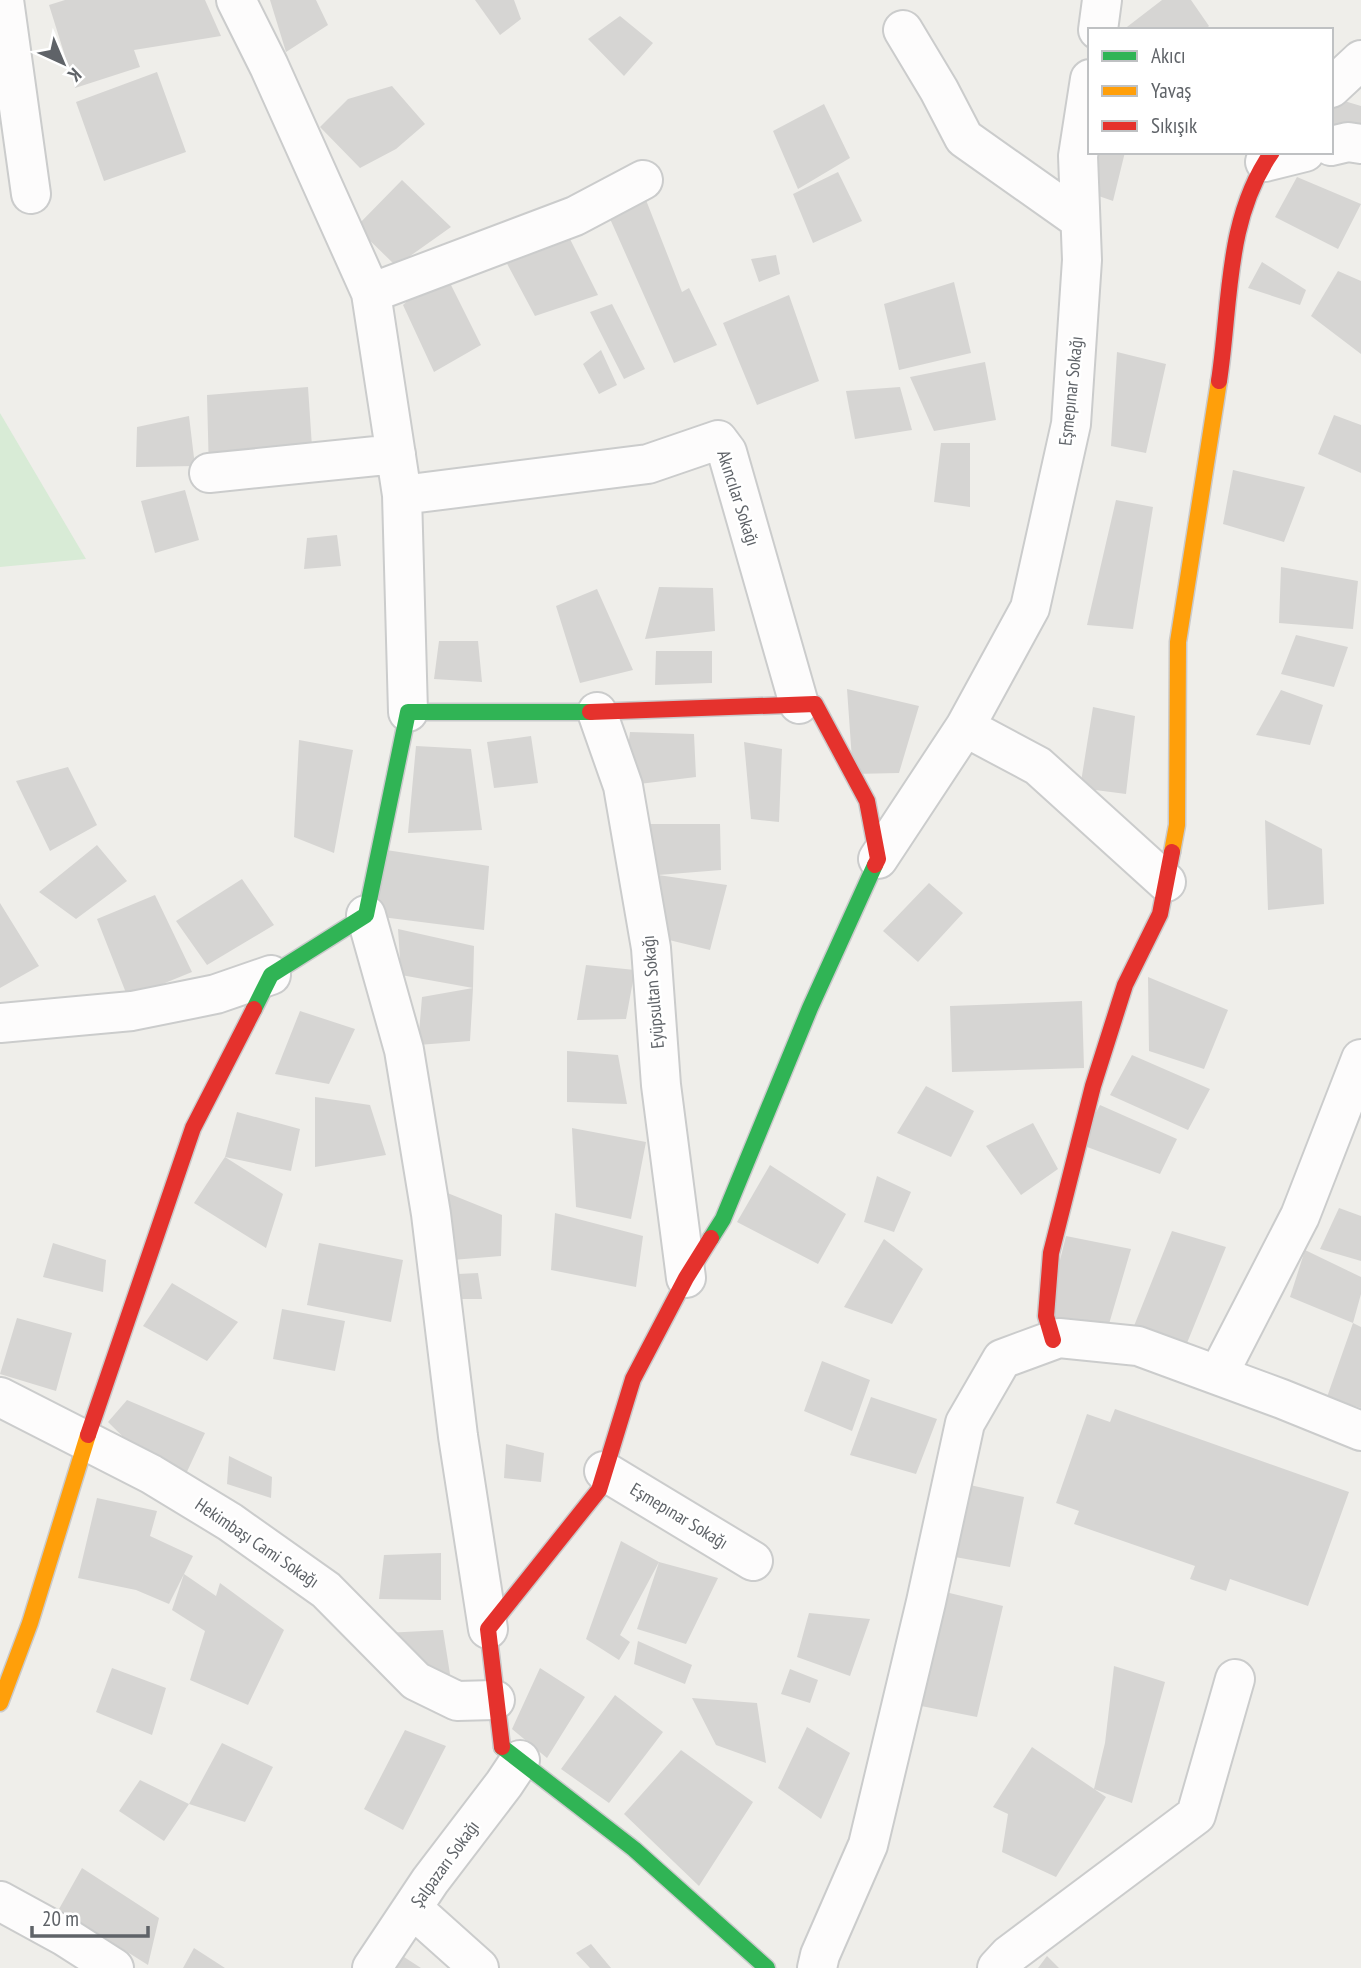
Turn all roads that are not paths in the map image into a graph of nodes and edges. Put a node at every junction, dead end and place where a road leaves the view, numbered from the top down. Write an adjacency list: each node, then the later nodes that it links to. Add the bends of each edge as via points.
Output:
1 (4, 0): 14 (street)
2 (236, 0): 16 (street)
3 (1102, 0): 4 (street)
4 (1097, 28)
5 (903, 30): 15 (street, via 964,138)
6 (1361, 60): 7 (street)
7 (1333, 86)
8 (1088, 92): 15 (street, Eşmepınar Sokağı, via 1078,156)
9 (1361, 144): 10 (street)
10 (1333, 146)
11 (1291, 154): 12 (street)
12 (1269, 157): 25 (street, via 1245,201 1235,244 1222,363 1178,642 1177,825)
13 (643, 180): 16 (street, via 575,216)
14 (31, 194)
15 (1080, 220): 23 (street, Eşmepınar Sokağı, via 1082,260 1071,424 1030,608)
16 (371, 293): 17 (street)
17 (396, 454): 18 (street); 19 (street)
18 (209, 473)
19 (402, 495): 20 (street, Akıncılar Sokağı, via 648,464 718,440 727,452); 21 (street)
20 (799, 704): 22 (street); 24 (street, via 815,704 867,801)
21 (408, 712): 22 (street); 26 (street)
22 (597, 712): 31 (street, Eyüpsultan Sokağı, via 623,786 651,948 661,1085)
23 (965, 727): 24 (street, Eşmepınar Sokağı); 25 (street, via 1038,766)
24 (878, 859): 31 (street, via 810,1008 723,1219)
25 (1166, 882): 32 (street, via 1160,914 1125,985 1097,1074 1051,1253 1046,1317)
26 (366, 915): 27 (street); 39 (street, via 404,1050)
27 (271, 975): 28 (street, via 216,993 132,1011); 36 (street, via 193,1128)
28 (0, 1023)
29 (1361, 1059): 30 (street)
30 (1353, 1102): 33 (street)
31 (686, 1278): 37 (street, via 633,1379)
32 (1053, 1340): 33 (street, via 1138,1346); 50 (street, via 1002,1359 965,1423 868,1845)
33 (1217, 1375): 35 (street)
34 (0, 1397): 36 (street, Hekimbaşı Cami Sokağı)
35 (1361, 1432)
36 (87, 1440): 41 (street, Hekimbaşı Cami Sokağı, via 230,1522 326,1590 416,1681 457,1701); 42 (street)
37 (604, 1471): 38 (street, Eşmepınar Sokağı); 39 (street, via 599,1490)
38 (753, 1561)
39 (488, 1629): 41 (street)
40 (1236, 1679): 51 (street, via 1196,1815)
41 (495, 1700): 43 (street, via 500,1746)
42 (0, 1703)
43 (520, 1760): 45 (street, Şalpazarı Sokağı); 49 (street, via 635,1849)
44 (0, 1901): 46 (street)
45 (412, 1908): 47 (street, Şalpazarı Sokağı); 48 (street)
46 (114, 1968)
47 (372, 1968)
48 (479, 1968)
49 (767, 1968)
50 (817, 1968)
51 (997, 1968)

